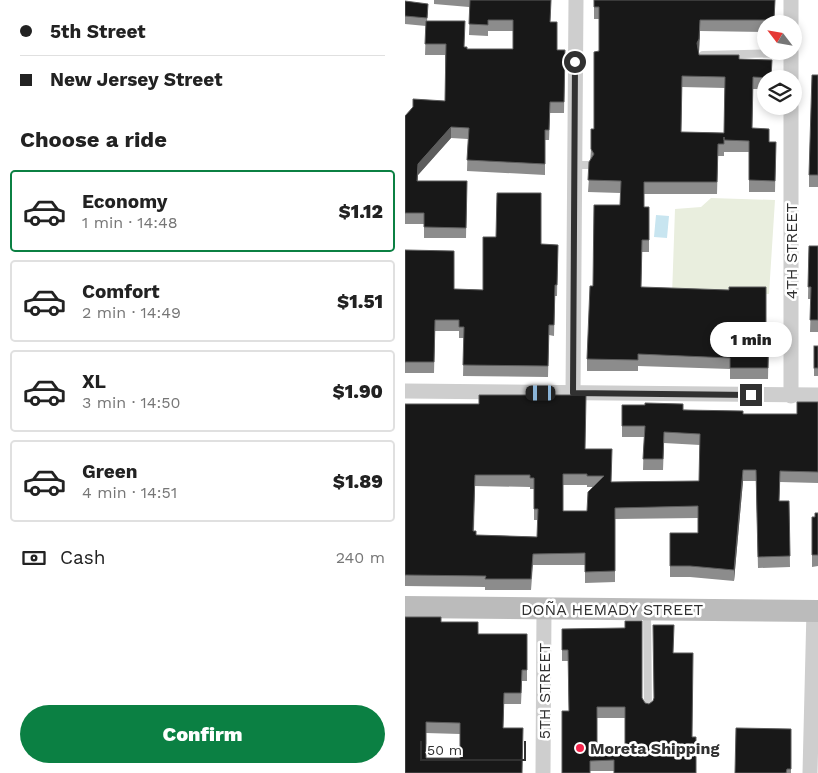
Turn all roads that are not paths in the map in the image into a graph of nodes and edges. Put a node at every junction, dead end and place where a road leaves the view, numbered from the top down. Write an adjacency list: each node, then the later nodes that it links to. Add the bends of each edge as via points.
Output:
1 (576, 0): 8 (street, via 581,165)
2 (791, 0): 3 (street)
3 (791, 15)
4 (757, 53): 5 (lane)
5 (703, 55)
6 (791, 115): 10 (street, 4TH STREET)
7 (405, 391): 8 (street)
8 (573, 393): 10 (street)
9 (818, 395): 10 (street)
10 (791, 396)
11 (405, 608): 12 (main road, DOÑA HEMADY STREET)
12 (544, 609): 13 (main road, DOÑA HEMADY STREET); 16 (street, 5TH STREET)
13 (647, 610): 14 (main road, DOÑA HEMADY STREET); 15 (lane)
14 (816, 610): 17 (street)
15 (648, 709)
16 (543, 773)
17 (811, 773)

